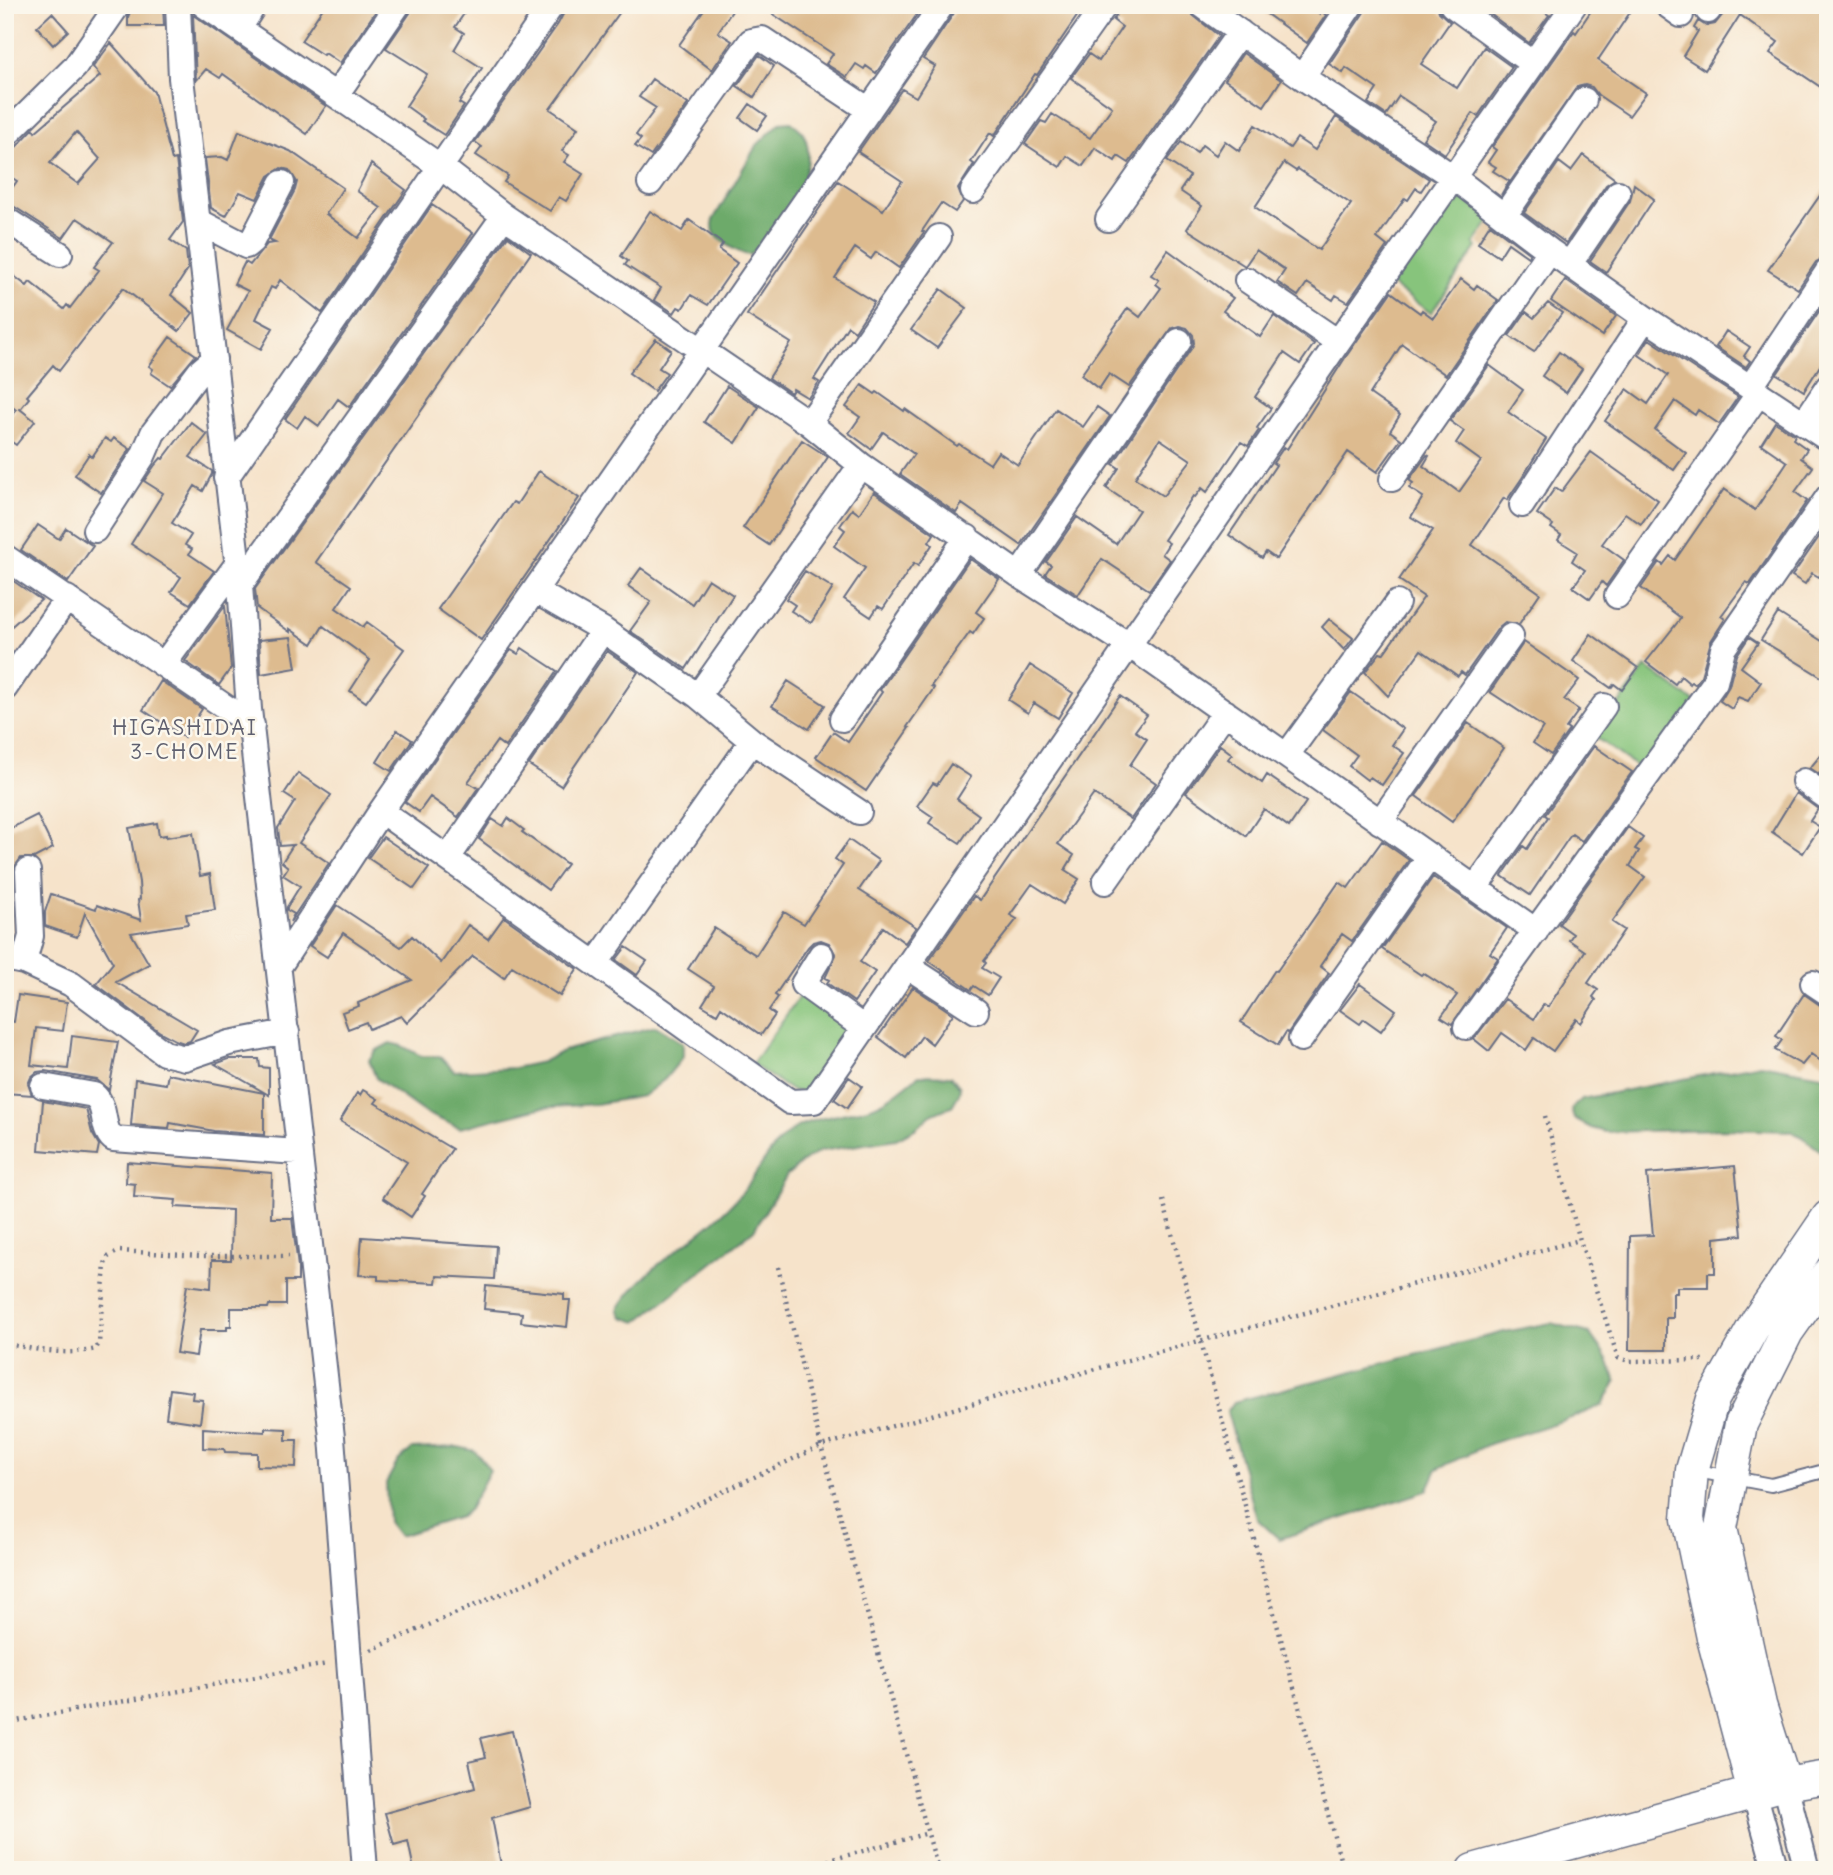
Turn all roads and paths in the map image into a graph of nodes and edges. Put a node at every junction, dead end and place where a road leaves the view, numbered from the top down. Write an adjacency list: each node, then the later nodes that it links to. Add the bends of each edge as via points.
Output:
1 (118, 5): 20 (street, via 75,67)
2 (178, 5): 31 (street, via 181,78)
3 (204, 5): 13 (street)
4 (254, 5): 13 (street)
5 (398, 5): 17 (street)
6 (552, 5): 21 (street)
7 (942, 5): 19 (street)
8 (1105, 5): 25 (street)
9 (1202, 5): 14 (street)
10 (1351, 5): 16 (street)
11 (1452, 5): 15 (street)
12 (1574, 5): 15 (street)
13 (239, 29): 17 (street)
14 (1240, 32): 16 (street); 30 (street)
15 (1533, 64): 22 (street)
16 (1302, 77): 22 (street)
17 (336, 95): 21 (street)
18 (1584, 100): 28 (street)
19 (869, 110): 24 (street, via 762,38 751,41); 40 (street)
20 (5, 136)
21 (441, 167): 27 (street); 48 (street)
22 (1453, 177): 28 (street); 39 (street)
23 (282, 183): 31 (street, via 253,241 246,246)
24 (650, 183)
25 (973, 191)
26 (1618, 193): 34 (street)
27 (504, 216): 40 (street); 55 (street)
28 (1504, 216): 34 (street)
29 (5, 219): 33 (street)
30 (1108, 219)
31 (198, 221): 41 (street)
32 (939, 237): 44 (street)
33 (60, 254)
34 (1559, 258): 37 (street); 49 (street)
35 (1828, 271): 43 (street)
36 (1247, 280): 39 (street)
37 (1645, 318): 43 (street); 51 (street)
38 (1179, 341): 56 (street)
39 (1338, 342): 63 (street)
40 (703, 349): 44 (street); 57 (street)
41 (214, 359): 48 (street); 52 (street, via 153,432 144,456)
42 (1828, 387): 45 (street)
43 (1754, 391): 45 (street); 58 (street)
44 (809, 423): 47 (street)
45 (1804, 423): 46 (street)
46 (1828, 439)
47 (861, 465): 53 (street); 66 (street)
48 (226, 478): 55 (street)
49 (1392, 479)
50 (1828, 497): 83 (street, via 1723,649 1715,681)
51 (1522, 505)
52 (95, 530)
53 (967, 537): 56 (street); 69 (street)
54 (5, 557): 59 (street)
55 (239, 574): 64 (street); 70 (street)
56 (1019, 575): 63 (street)
57 (536, 591): 61 (street); 75 (street)
58 (1617, 596)
59 (67, 598): 64 (street); 65 (street)
60 (1397, 603): 72 (street)
61 (603, 630): 66 (street); 79 (street)
62 (1511, 636): 77 (street)
63 (1129, 645): 68 (street); 88 (street)
64 (164, 664): 70 (street)
65 (5, 688)
66 (698, 696): 71 (street)
67 (1604, 706): 82 (street)
68 (1225, 712): 72 (street); 81 (street)
69 (842, 719)
70 (251, 725): 87 (street)
71 (752, 741): 76 (street); 85 (street)
72 (1287, 755): 77 (street)
73 (1804, 781): 74 (street)
74 (1828, 798)
75 (380, 811): 79 (street); 87 (street)
76 (859, 812)
77 (1380, 822): 78 (street)
78 (1430, 856): 82 (street); 93 (street)
79 (448, 858): 85 (street)
80 (28, 872): 86 (street, via 31,936)
81 (1105, 883)
82 (1475, 888): 83 (street)
83 (1536, 931): 90 (street)
84 (821, 955): 91 (street, via 803,984)
85 (596, 963): 91 (street, via 790,1102 814,1101)
86 (12, 965): 92 (street, via 71,984 164,1053 185,1058 229,1043)
87 (280, 965): 92 (street)
88 (907, 966): 89 (street); 91 (street)
89 (976, 1011)
90 (1466, 1027)
91 (864, 1028)
92 (287, 1032): 96 (street)
93 (1301, 1039)
94 (43, 1086): 96 (street, via 94,1095 113,1139)
95 (1545, 1116): 99 (path)
96 (298, 1152): 100 (street)
97 (1163, 1200): 103 (path)
98 (1828, 1217): 105 (street)
99 (1580, 1240): 103 (path); 105 (path, via 1618,1358)
100 (310, 1256): 104 (path, via 119,1251 105,1264 96,1349 79,1353); 110 (street, via 332,1437)
101 (778, 1267): 106 (path)
102 (1828, 1274): 109 (street, via 1787,1332 1741,1424)
103 (1200, 1341): 106 (path); 119 (path)
104 (8, 1344)
105 (1736, 1359): 107 (street, via 1713,1399)
106 (821, 1446): 110 (path); 115 (path)
107 (1692, 1470): 109 (lane); 114 (street, via 1688,1519 1713,1638)
108 (1828, 1470): 109 (lane, via 1772,1485)
109 (1729, 1478): 113 (street, via 1721,1528 1760,1705)
110 (348, 1660): 111 (path); 116 (street)
111 (5, 1723)
112 (1828, 1777): 113 (street)
113 (1785, 1784): 114 (street); 122 (street)
114 (1754, 1792): 120 (street); 121 (street)
115 (928, 1833): 117 (path); 118 (path)
116 (365, 1870)
117 (794, 1870)
118 (939, 1870)
119 (1343, 1870)
120 (1473, 1870)
121 (1776, 1870)
122 (1807, 1870)

